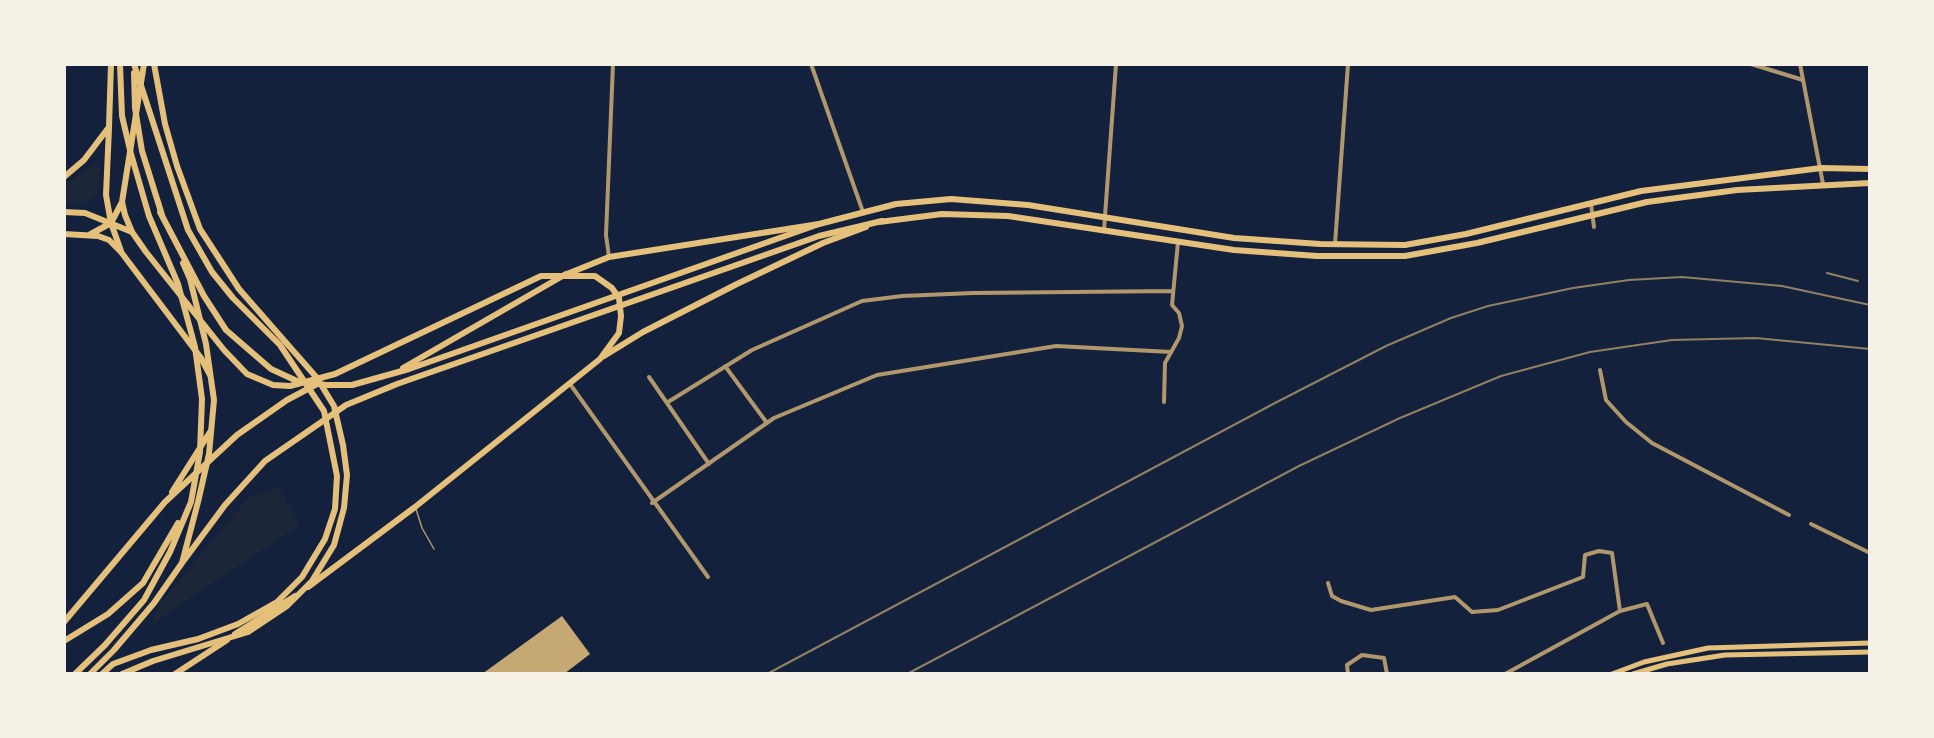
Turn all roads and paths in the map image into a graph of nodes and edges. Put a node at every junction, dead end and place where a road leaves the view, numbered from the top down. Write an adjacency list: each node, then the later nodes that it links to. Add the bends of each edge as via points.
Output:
1 (111, 64): 13 (main road)
2 (120, 64): 58 (main road, via 122,116 131,154 149,216 178,284 195,347 202,399 200,452 191,502)
3 (134, 64): 22 (main road, via 135,108 142,151); 71 (main road, via 188,230 213,272 279,345 324,411 337,476 335,509 325,539 302,577 277,602 238,624 151,650 113,664)
4 (144, 64): 20 (main road)
5 (154, 64): 72 (main road, via 177,166 200,229 239,289 317,378 334,406 347,475 344,508 334,545 312,581 287,606 248,632)
6 (614, 64): 37 (street, via 606,235)
7 (811, 64): 23 (street)
8 (1116, 64): 25 (street)
9 (1348, 64): 35 (street)
10 (1751, 64): 12 (street)
11 (1800, 64): 12 (street)
12 (1803, 80): 14 (street)
13 (109, 127): 16 (main road, via 84,160); 27 (main road, via 106,195)
14 (1821, 168): 15 (main road); 17 (street); 19 (main road)
15 (1869, 169)
16 (64, 177)
17 (1823, 183): 18 (main road); 24 (main road, via 1647,202)
18 (1869, 183)
19 (1590, 201): 24 (street); 35 (main road, via 1466,234 1406,245)
20 (122, 202): 27 (main road); 31 (main road)
21 (64, 212): 27 (main road, via 85,213)
22 (160, 212): 45 (main road, via 204,297 226,330 270,369 297,381 326,386 352,385); 60 (main road, via 190,279 206,344 214,400 209,454)
23 (863, 212): 25 (main road, via 896,204 951,199); 28 (main road)
24 (1593, 216): 29 (street); 34 (main road, via 1405,256 1317,256)
25 (1105, 217): 30 (street); 35 (main road, via 1234,238)
26 (882, 221): 30 (main road, via 942,214 1008,216); 41 (main road, via 823,243 737,284); 60 (main road, via 819,236 346,405 265,461 225,505)
27 (111, 223): 31 (main road); 33 (main road); 36 (main road)
28 (819, 224): 37 (main road); 45 (main road)
29 (1594, 227)
30 (1104, 231): 34 (main road)
31 (132, 232): 44 (main road, via 224,351 247,374 273,385 290,386)
32 (64, 234): 33 (main road)
33 (88, 235): 36 (main road, via 109,240)
34 (1178, 242): 39 (street)
35 (1335, 244)
36 (122, 252): 52 (main road, via 210,374 214,407 209,435)
37 (609, 257): 38 (main road)
38 (566, 274): 41 (main road, via 599,278 619,298 619,333); 44 (main road, via 528,280); 45 (main road)
39 (1172, 291): 40 (street, via 1172,305 1182,326); 42 (street, via 973,293 862,301)
40 (1172, 352): 49 (street, via 1165,363); 50 (street, via 1056,346 877,375)
41 (600, 359): 47 (main road)
42 (724, 366): 48 (street); 50 (street)
43 (1600, 370): 55 (street, via 1606,400 1652,443)
44 (335, 374): 52 (main road, via 287,400 237,435)
45 (392, 374)
46 (649, 377): 48 (street)
47 (569, 383): 53 (street); 54 (main road)
48 (668, 402): 51 (street)
49 (1164, 402)
50 (767, 423): 51 (street)
51 (709, 464): 53 (street)
52 (165, 502): 64 (main road)
53 (652, 503): 61 (street)
54 (415, 507): 57 (lane); 73 (main road, via 308,588)
55 (1789, 515)
56 (1810, 524): 59 (street)
57 (434, 549)
58 (167, 550): 65 (main road, via 143,583 108,614); 69 (main road, via 144,600)
59 (1869, 553)
60 (182, 563): 70 (main road, via 154,603)
61 (708, 578)
62 (1328, 583): 63 (street, via 1332,596 1341,602 1371,610 1455,597 1472,612 1498,610 1584,577 1585,555 1599,551 1612,553)
63 (1620, 611): 66 (street, via 1647,604); 76 (street)
64 (64, 622)
65 (64, 641)
66 (1663, 643)
67 (1869, 643): 77 (main road, via 1708,648 1652,660)
68 (1869, 652): 78 (main road, via 1725,655)
69 (75, 674)
70 (90, 674)
71 (102, 674)
72 (122, 674)
73 (175, 674)
74 (1348, 674): 75 (street, via 1347,665 1362,655 1384,658)
75 (1388, 674)
76 (1505, 674)
77 (1612, 674)
78 (1633, 674)

